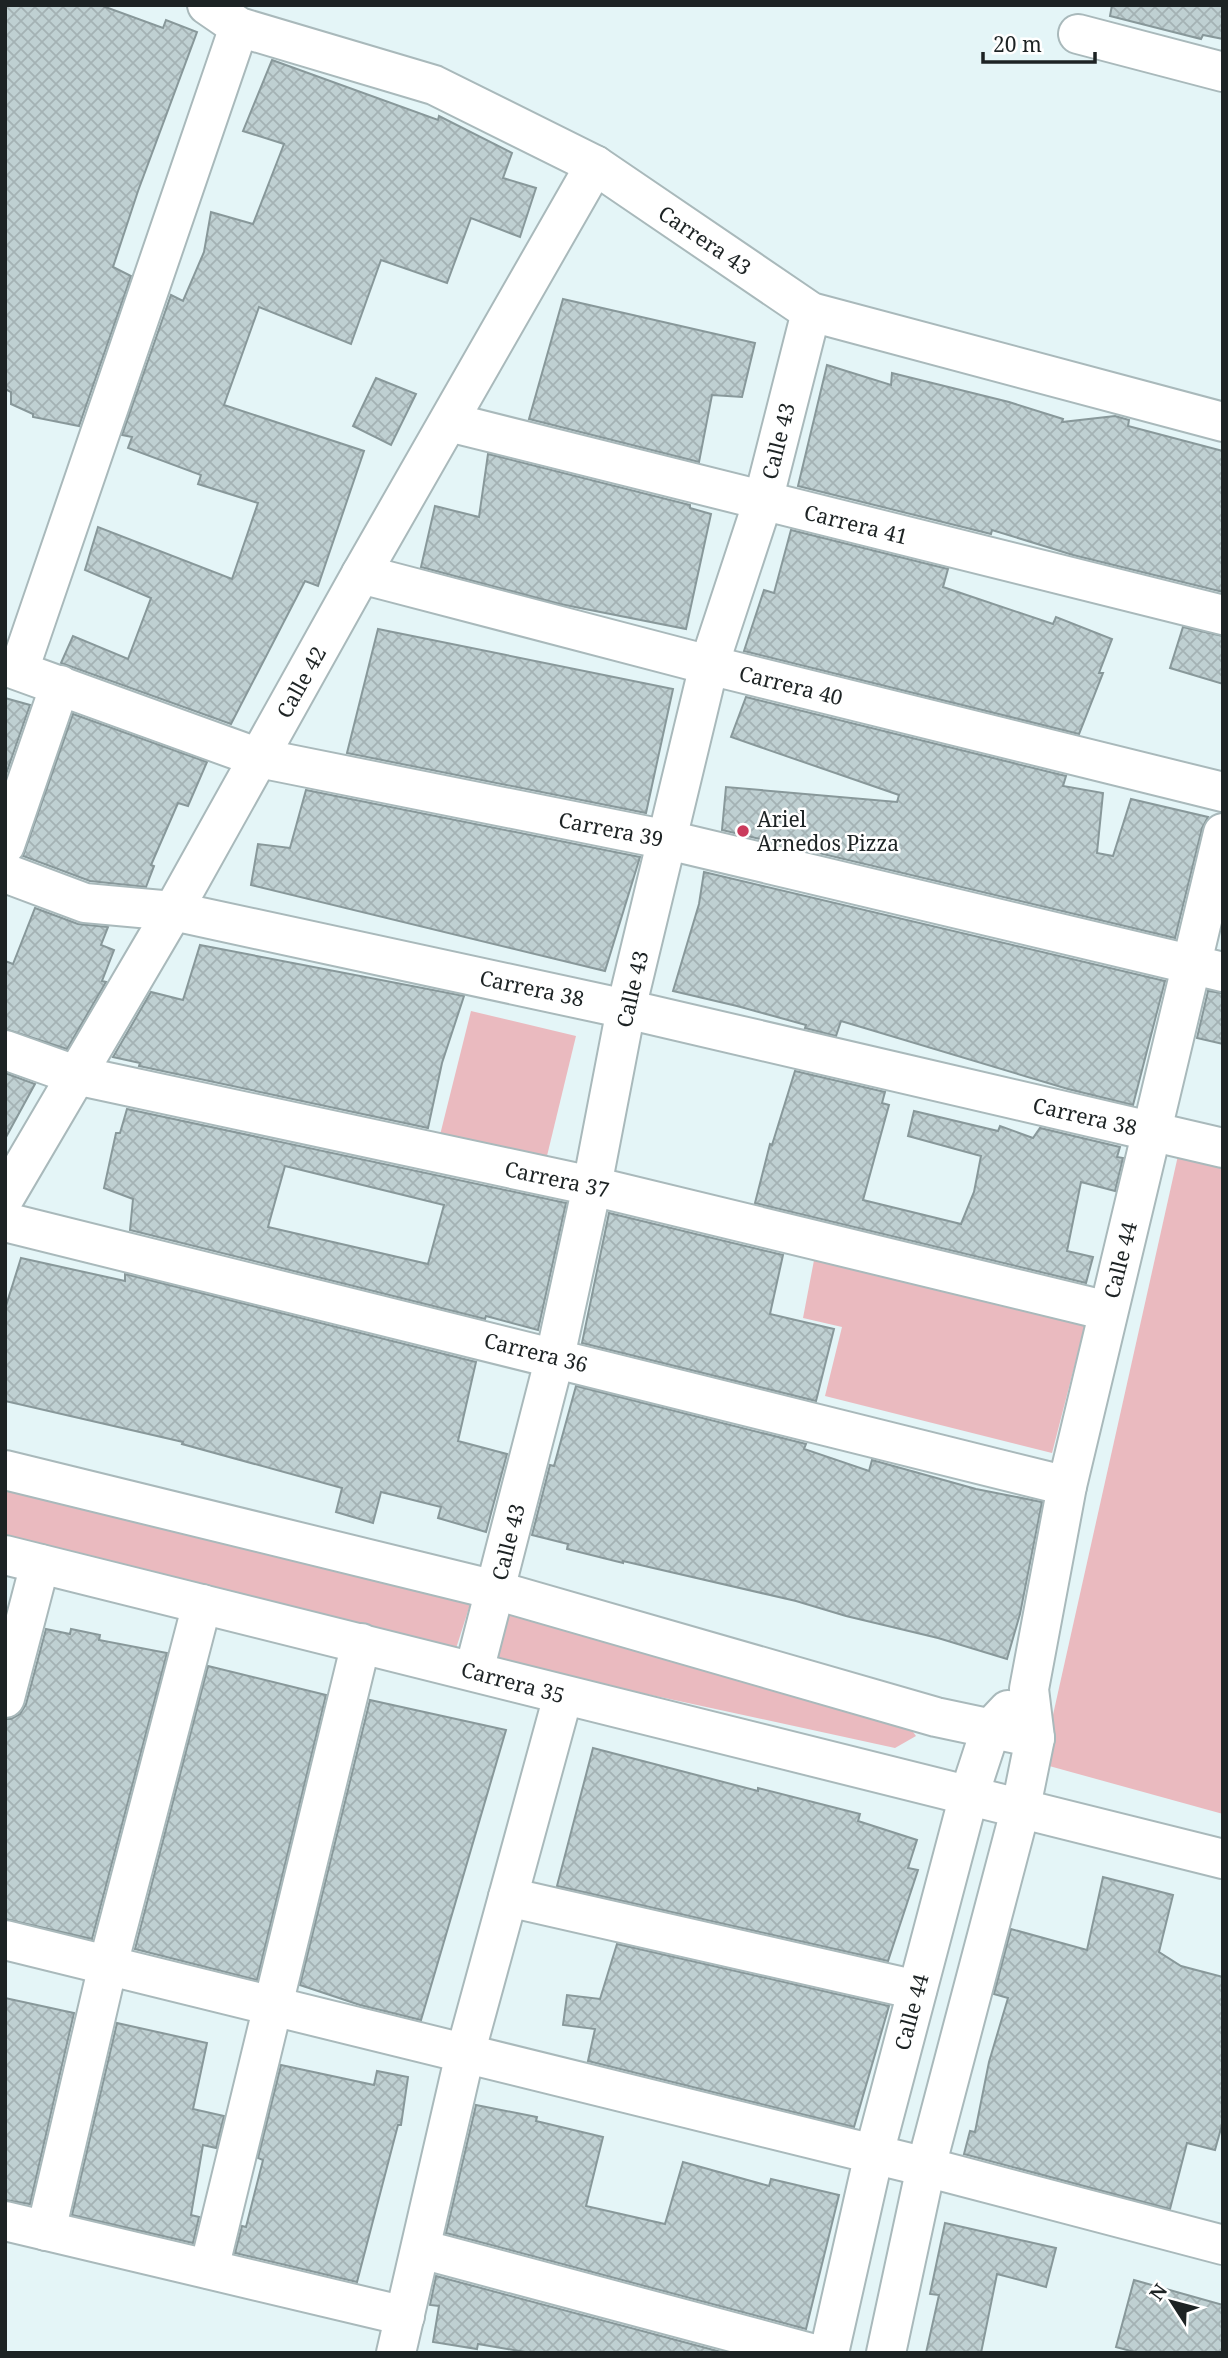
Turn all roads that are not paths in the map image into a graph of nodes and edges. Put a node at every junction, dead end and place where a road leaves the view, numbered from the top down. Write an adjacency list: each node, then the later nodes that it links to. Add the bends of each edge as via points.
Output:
1 (207, 5): 2 (street, Carrera 43)
2 (239, 27): 5 (street, Carrera 43, via 434,85); 13 (street)
3 (1078, 34): 4 (street)
4 (1223, 72)
5 (594, 165): 6 (street, Carrera 43); 7 (street, Calle 42)
6 (811, 312): 8 (street, Carrera 43); 9 (street, Calle 43)
7 (449, 422): 9 (street, Carrera 41); 10 (street, Calle 42)
8 (1223, 422)
9 (763, 501): 11 (street, Carrera 41); 12 (street, Calle 43)
10 (361, 574): 12 (street, Carrera 40); 15 (street, Calle 42)
11 (1223, 615)
12 (709, 665): 16 (street, Carrera 40); 18 (street, Calle 43)
13 (12, 668): 14 (street, Carrera 39)
14 (60, 685): 15 (street, Carrera 39); 19 (street)
15 (259, 758): 18 (street, Carrera 39); 21 (street, Calle 42)
16 (1223, 792)
17 (1223, 834): 22 (street, Calle 44)
18 (668, 840): 22 (street, Carrera 39); 23 (street, Calle 43)
19 (5, 845)
20 (5, 873): 21 (street, Carrera 38, via 85,903)
21 (173, 911): 23 (street, Carrera 38); 25 (street, Calle 42)
22 (1207, 968): 26 (street, Calle 44)
23 (626, 1009): 26 (street, Carrera 38); 28 (street, Calle 43)
24 (5, 1050): 25 (street, Carrera 37)
25 (75, 1075): 28 (street, Carrera 37); 29 (street, Calle 42)
26 (1151, 1131): 27 (street, Carrera 38); 31 (street, Calle 44)
27 (1223, 1148)
28 (592, 1186): 31 (street, Carrera 37); 32 (street, Calle 43)
29 (5, 1197)
30 (5, 1222): 32 (street, Carrera 36)
31 (1108, 1311): 34 (street, Calle 44)
32 (555, 1357): 34 (street, Carrera 36); 36 (street, Calle 43)
33 (5, 1470): 36 (street)
34 (1067, 1486): 40 (street, Calle 44)
35 (23, 1559): 37 (street, Carrera 35); 42 (street)
36 (495, 1590): 39 (street, Calle 43); 43 (street, via 936,1717)
37 (202, 1604): 38 (street, Carrera 35); 50 (street)
38 (361, 1643): 39 (street, Carrera 35); 52 (street)
39 (474, 1671): 41 (street, Carrera 35)
40 (1029, 1689): 43 (street, Calle 44); 44 (street, Calle 44)
41 (563, 1696): 45 (street, Carrera 35); 48 (street)
42 (5, 1698)
43 (991, 1728): 44 (street); 45 (street, Calle 44)
44 (1035, 1738): 46 (street, Calle 44)
45 (969, 1795): 46 (street, Carrera 35); 51 (street, Calle 44)
46 (1021, 1807): 47 (street, Carrera 35); 55 (street, Calle 44)
47 (1223, 1859)
48 (508, 1898): 51 (street); 53 (street)
49 (5, 1940): 50 (street)
50 (108, 1965): 52 (street); 57 (street)
51 (917, 1990): 54 (street, Calle 44)
52 (274, 2006): 53 (street); 60 (street)
53 (465, 2054): 54 (street); 59 (street)
54 (873, 2154): 55 (street); 64 (street, Calle 44)
55 (926, 2167): 58 (street); 65 (street, Calle 44)
56 (5, 2221): 57 (street)
57 (46, 2231): 60 (street)
58 (1223, 2245)
59 (421, 2249): 61 (street); 63 (street)
60 (209, 2269): 61 (street)
61 (405, 2316): 62 (street)
62 (396, 2353)
63 (811, 2353)
64 (829, 2353)
65 (886, 2353)

